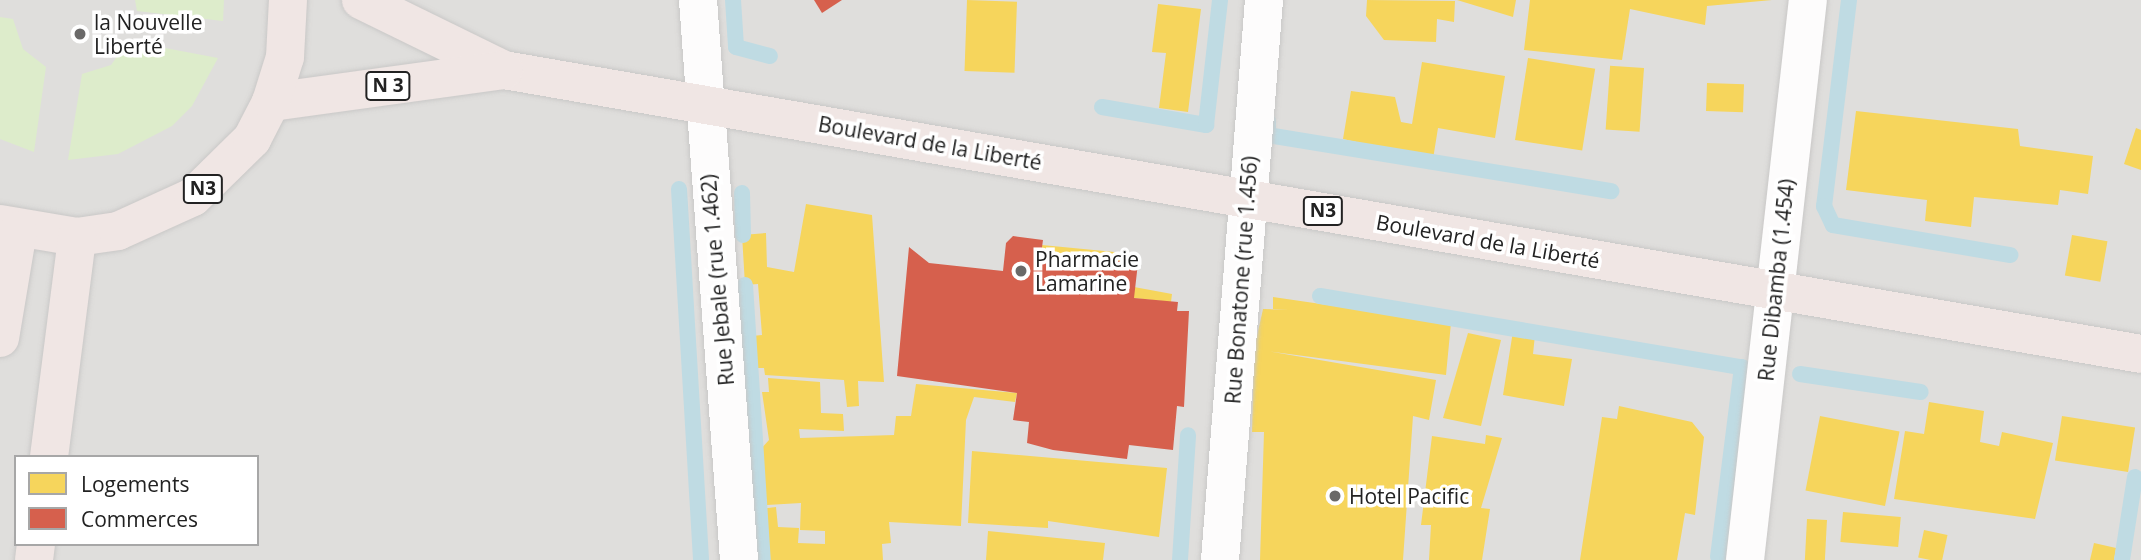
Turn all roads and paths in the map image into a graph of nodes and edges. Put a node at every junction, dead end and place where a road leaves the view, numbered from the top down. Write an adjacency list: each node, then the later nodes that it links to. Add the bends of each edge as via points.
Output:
1 (288, 0): 7 (highway, N3, via 285,57)
2 (361, 0): 6 (highway, Boulevard de la Liberté)
3 (698, 0): 8 (street, Rue Jebale (rue 1.462))
4 (1264, 0): 9 (street, Rue Bonatone (rue 1.456))
5 (1808, 0): 12 (street, Rue Dibamba (1.454))
6 (504, 71): 7 (highway, Boulevard de la Liberté / N 3); 8 (highway, Boulevard de la Liberté / N3)
7 (271, 102): 11 (highway, N3, via 234,160 193,197 144,222)
8 (703, 104): 9 (highway, Boulevard de la Liberté / N3); 16 (street, Rue Jebale (rue 1.462))
9 (1247, 197): 12 (highway, Boulevard de la Liberté / N3); 17 (street, Rue Bonatone (rue 1.456))
10 (9, 228): 11 (highway, N3); 13 (highway)
11 (76, 236): 15 (highway)
12 (1775, 293): 14 (highway, Boulevard de la Liberté / N3); 18 (street, Rue Dibamba (1.454))
13 (0, 338)
14 (2141, 354)
15 (49, 455)
16 (739, 560)
17 (1220, 560)
18 (1745, 560)

